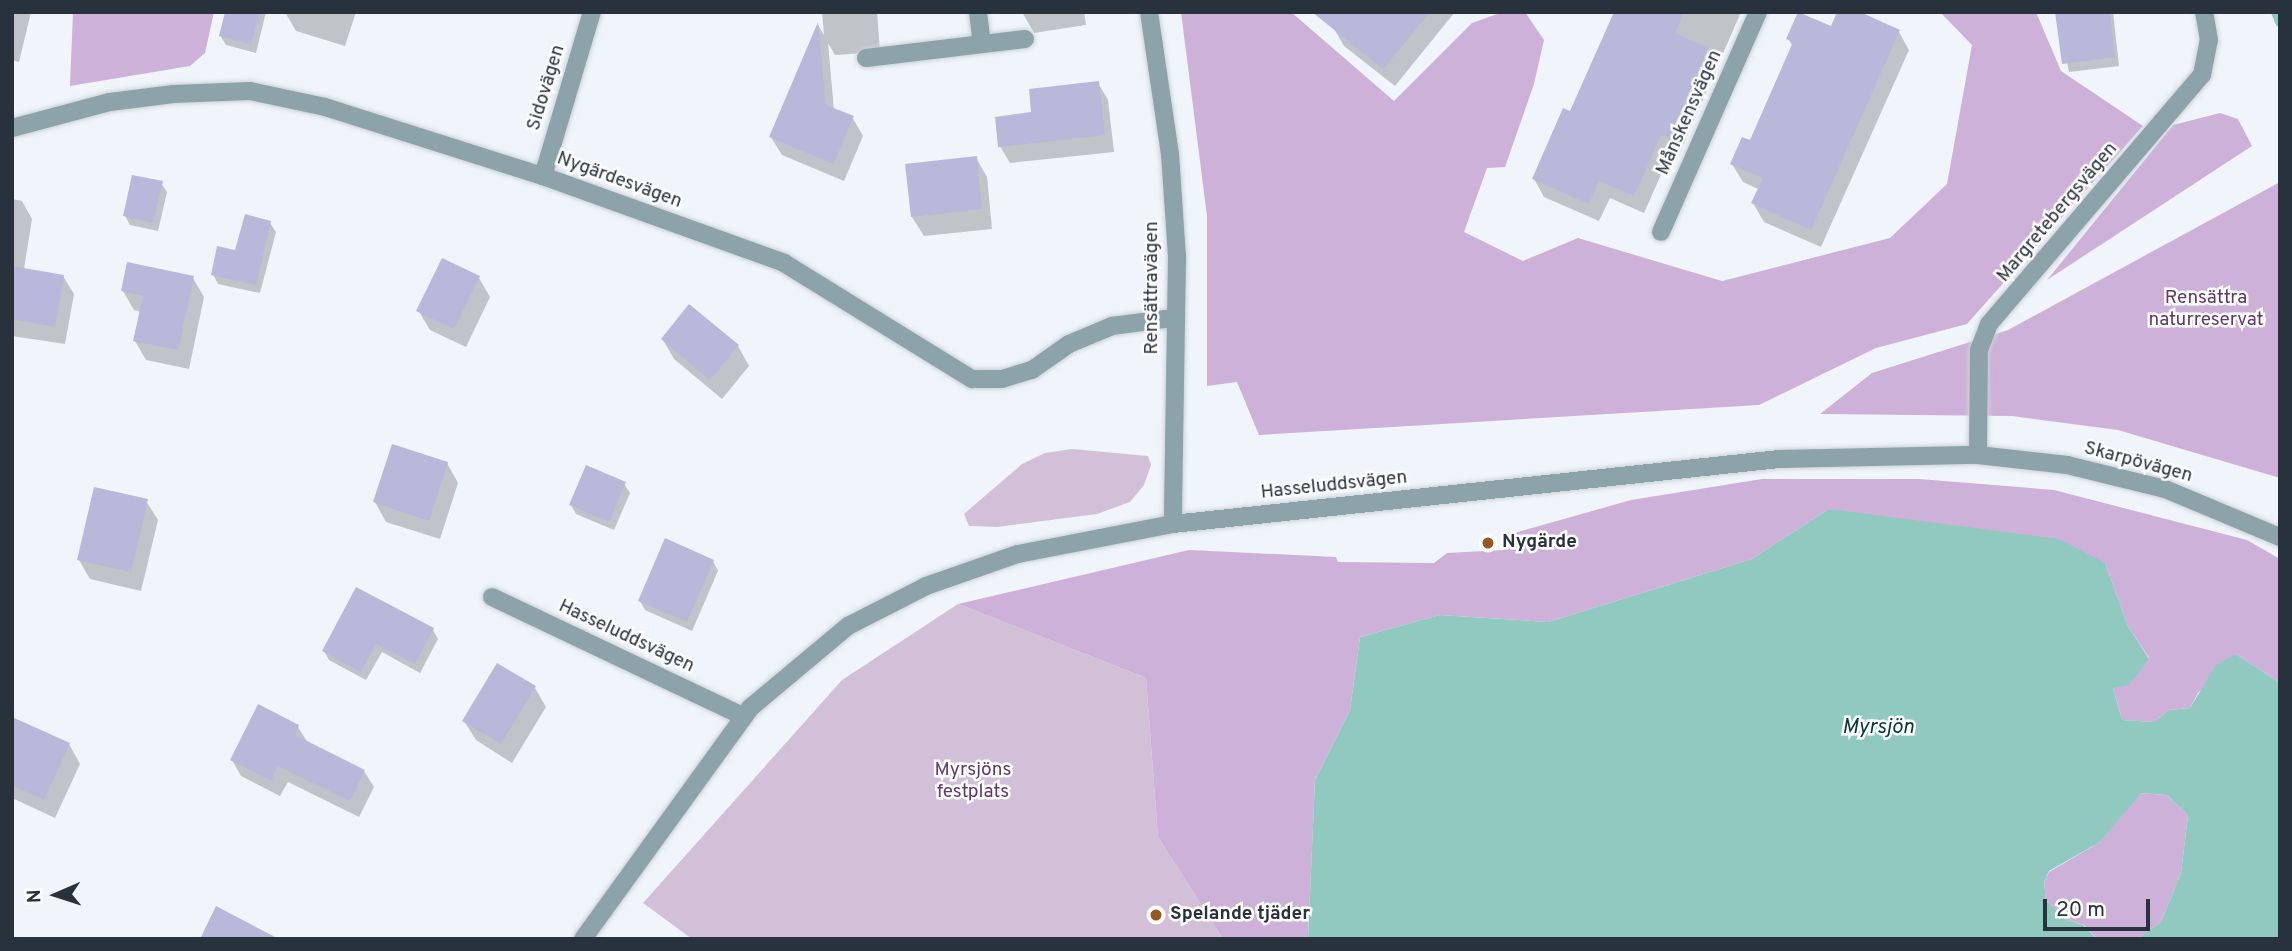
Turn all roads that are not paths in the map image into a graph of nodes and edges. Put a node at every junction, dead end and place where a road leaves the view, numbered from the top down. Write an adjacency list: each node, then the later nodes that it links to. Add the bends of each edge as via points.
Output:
1 (592, 12): 10 (street, Sidovägen)
2 (978, 12): 7 (street)
3 (1149, 12): 12 (street, Rensättravägen, via 1170,154 1177,257)
4 (1758, 12): 11 (street, Månskensvägen)
5 (2204, 12): 13 (street, Margretebergsvägen, via 2209,40 2202,75 1989,324 1979,350)
6 (1025, 39): 7 (street)
7 (982, 43): 8 (street)
8 (866, 58)
9 (12, 128): 10 (street, Nygärdesvägen, via 110,102 250,91 325,107)
10 (543, 176): 12 (street, Nygärdesvägen, via 784,263 972,379 1002,379 1032,370 1069,344 1112,326)
11 (1661, 232)
12 (1173, 318): 14 (street, Rensättravägen)
13 (1978, 455): 14 (street, Hasseluddsvägen, via 1779,459); 15 (street, Skarpövägen, via 2067,465 2165,489)
14 (1173, 524): 17 (street, Hasseluddsvägen, via 1018,554 926,586 848,626)
15 (2280, 537)
16 (492, 597): 17 (street, Hasseluddsvägen)
17 (743, 716): 18 (street, Hasseluddsvägen)
18 (583, 939)

